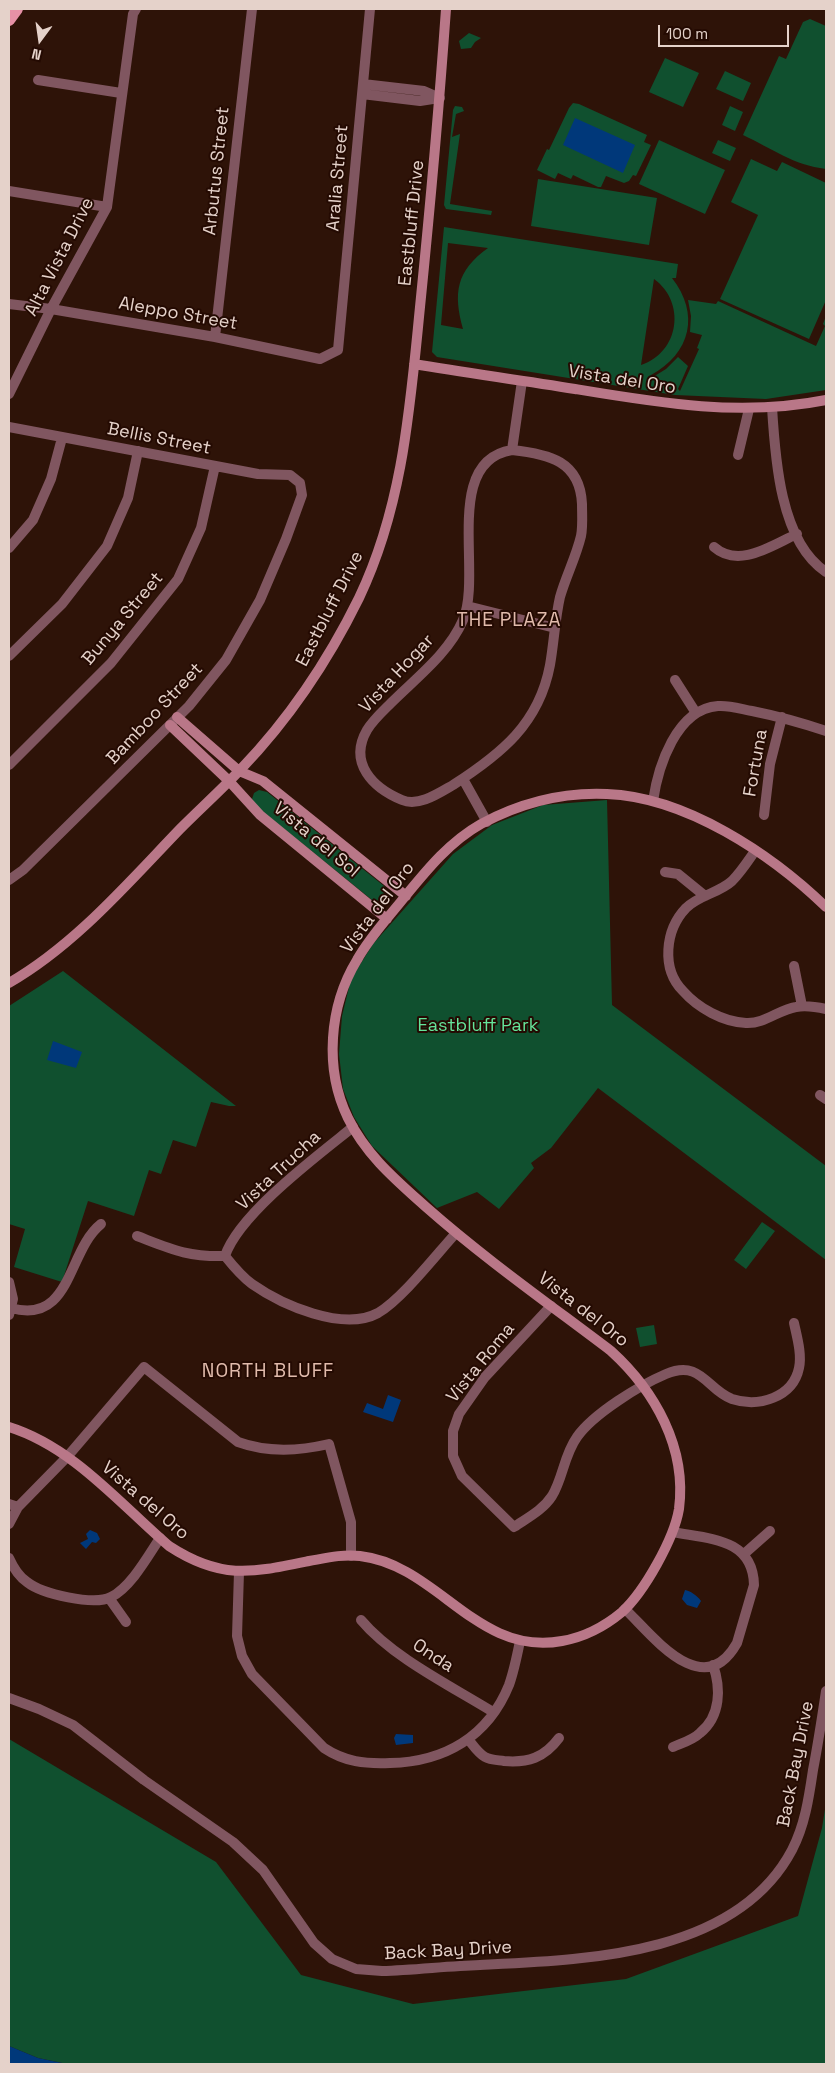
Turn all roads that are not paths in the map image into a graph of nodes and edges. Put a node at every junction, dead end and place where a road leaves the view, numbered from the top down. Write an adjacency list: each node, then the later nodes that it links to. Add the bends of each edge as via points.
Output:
1 (17, 9): 6 (main road)
2 (136, 9): 9 (street, Alta Vista Drive)
3 (252, 9): 15 (street, Arbutus Street)
4 (370, 9): 8 (street, Aralia Street)
5 (446, 9): 10 (street, Eastbluff Drive)
6 (9, 20)
7 (38, 80): 9 (street)
8 (363, 89): 10 (street, via 424,91); 16 (street, Aralia Street)
9 (121, 93): 12 (street, Alta Vista Drive)
10 (440, 98): 17 (street, Eastbluff Drive)
11 (9, 191): 12 (street)
12 (107, 207): 14 (street, Alta Vista Drive)
13 (9, 304): 14 (street, Aleppo Street)
14 (51, 309): 15 (street, Aleppo Street); 19 (street, Alta Vista Drive)
15 (215, 337): 16 (street, Aleppo Street, via 320,359)
16 (338, 350)
17 (414, 364): 18 (street, Vista del Oro); 43 (street, Eastbluff Drive, via 406,440 390,515 376,558 336,642 276,729)
18 (522, 381): 22 (street, Vista del Oro, via 660,403); 25 (street)
19 (9, 394)
20 (826, 400): 21 (street, Vista del Oro)
21 (772, 407): 22 (street, Vista del Oro); 30 (street, via 777,473)
22 (749, 408): 27 (street)
23 (9, 427): 24 (street, Bellis Street)
24 (62, 438): 26 (street, Bellis Street); 32 (street, via 51,479 33,520)
25 (512, 450): 34 (street, Vista Hogar, via 493,456 473,484 469,502 470,589); 35 (street, via 563,463 580,487 581,536 562,589)
26 (138, 451): 28 (street, Bellis Street); 36 (street, via 128,498 107,546 62,604)
27 (738, 455)
28 (215, 466): 29 (street, Bellis Street, via 258,474 290,475); 42 (street, Bunya Street, via 201,528 178,579 111,663)
29 (300, 483): 40 (street, Bamboo Street, via 302,495 260,600 226,660)
30 (797, 534): 31 (street, via 740,557 724,554); 33 (street, via 807,554)
31 (714, 547)
32 (9, 548)
33 (826, 572)
34 (467, 606): 35 (street); 44 (street, Vista Hogar, via 463,620 447,646 372,722 363,739 361,759 368,777 382,791 406,802 439,794)
35 (555, 628): 44 (street, via 546,681 530,717 505,748)
36 (9, 656)
37 (675, 680): 38 (street)
38 (696, 713): 39 (street, via 713,706 728,706); 46 (street, via 681,728 666,754)
39 (782, 717): 41 (street); 47 (street, Fortuna, via 770,764)
40 (173, 721): 43 (street, Vista del Sol); 45 (street, Vista del Sol); 51 (street, Bamboo Street, via 24,870)
41 (826, 732)
42 (9, 765)
43 (239, 771): 45 (street, Eastbluff Drive); 52 (street, Vista del Sol, via 263,781)
44 (463, 778): 48 (street)
45 (229, 781): 55 (street, Vista del Sol, via 260,815); 57 (street, Eastbluff Drive, via 81,928)
46 (653, 801): 48 (street, Vista del Oro, via 609,794 572,795 528,804); 49 (street, Vista del Oro, via 704,822)
47 (764, 815)
48 (487, 822): 52 (street, Vista del Oro, via 447,850)
49 (755, 851): 53 (street, via 732,882); 54 (street, Vista del Oro)
50 (665, 872): 53 (street, via 678,874)
51 (9, 880)
52 (406, 896): 55 (street, Vista del Oro)
53 (705, 896): 58 (street, via 686,908 676,922 668,946 669,965 679,987 700,1005 736,1022 754,1023)
54 (826, 907)
55 (387, 919): 60 (street, Vista del Oro, via 356,961 337,1011 334,1065 341,1100)
56 (794, 966): 58 (street)
57 (9, 984)
58 (802, 1006): 59 (street)
59 (826, 1009)
60 (353, 1127): 62 (street, Vista del Oro, via 384,1169); 64 (street, Vista Trucha, via 258,1210 231,1243)
61 (101, 1224): 67 (street, via 83,1245 64,1288 54,1301 40,1309)
62 (456, 1233): 64 (street, via 389,1305 370,1317 354,1320 327,1316 272,1296 242,1276); 66 (street, Vista del Oro)
63 (137, 1236): 64 (street, via 180,1253)
64 (225, 1256)
65 (9, 1282): 67 (street, via 12,1291)
66 (551, 1306): 69 (street, Vista del Oro, via 611,1352); 69 (street, Vista Roma, via 485,1377 459,1414 453,1431 454,1456 462,1476 514,1527 539,1510 551,1497 570,1450 585,1427)
67 (10, 1312)
68 (794, 1323): 69 (street, via 800,1367 793,1384 773,1399 733,1399 703,1376 685,1370 667,1373)
69 (643, 1386): 75 (street, Vista del Oro, via 660,1412 679,1472 680,1499)
70 (9, 1427): 71 (street, Vista del Oro, via 46,1443)
71 (67, 1457): 72 (street); 76 (street, Vista del Oro); 78 (street, via 144,1367 238,1442 279,1450 330,1444 351,1522)
72 (14, 1505): 73 (street)
73 (9, 1524)
74 (770, 1531): 77 (street)
75 (673, 1532): 77 (street, via 726,1542); 82 (street, Vista del Oro, via 638,1593)
76 (160, 1538): 80 (street, Vista del Oro, via 196,1562); 81 (street, via 122,1589)
77 (744, 1554): 86 (street, via 752,1568 753,1593 737,1642 727,1656)
78 (351, 1556): 80 (street, Vista del Oro); 85 (street, Vista del Oro, via 401,1567 477,1622)
79 (9, 1558): 81 (street, via 17,1574 42,1590 87,1600)
80 (239, 1572): 91 (street, via 237,1636 242,1656 252,1674 324,1748 355,1762 398,1763 435,1757)
81 (110, 1598): 84 (street)
82 (625, 1609): 85 (street, Vista del Oro, via 606,1624 574,1639 538,1643); 86 (street, via 680,1662 696,1666)
83 (361, 1620): 89 (street, Onda, via 402,1655)
84 (126, 1622)
85 (520, 1641): 89 (street, via 508,1686)
86 (713, 1664): 92 (street, via 719,1696 712,1718 701,1733)
87 (826, 1692): 88 (street, Back Bay Drive, via 799,1835 785,1862 768,1884 728,1916 682,1937 589,1958 382,1971 356,1969 326,1954 314,1943 263,1870 227,1837 144,1780 73,1725)
88 (9, 1698)
89 (493, 1712): 91 (street)
90 (559, 1738): 91 (street, via 539,1757 521,1762 485,1757)
91 (468, 1739)
92 (672, 1747)

